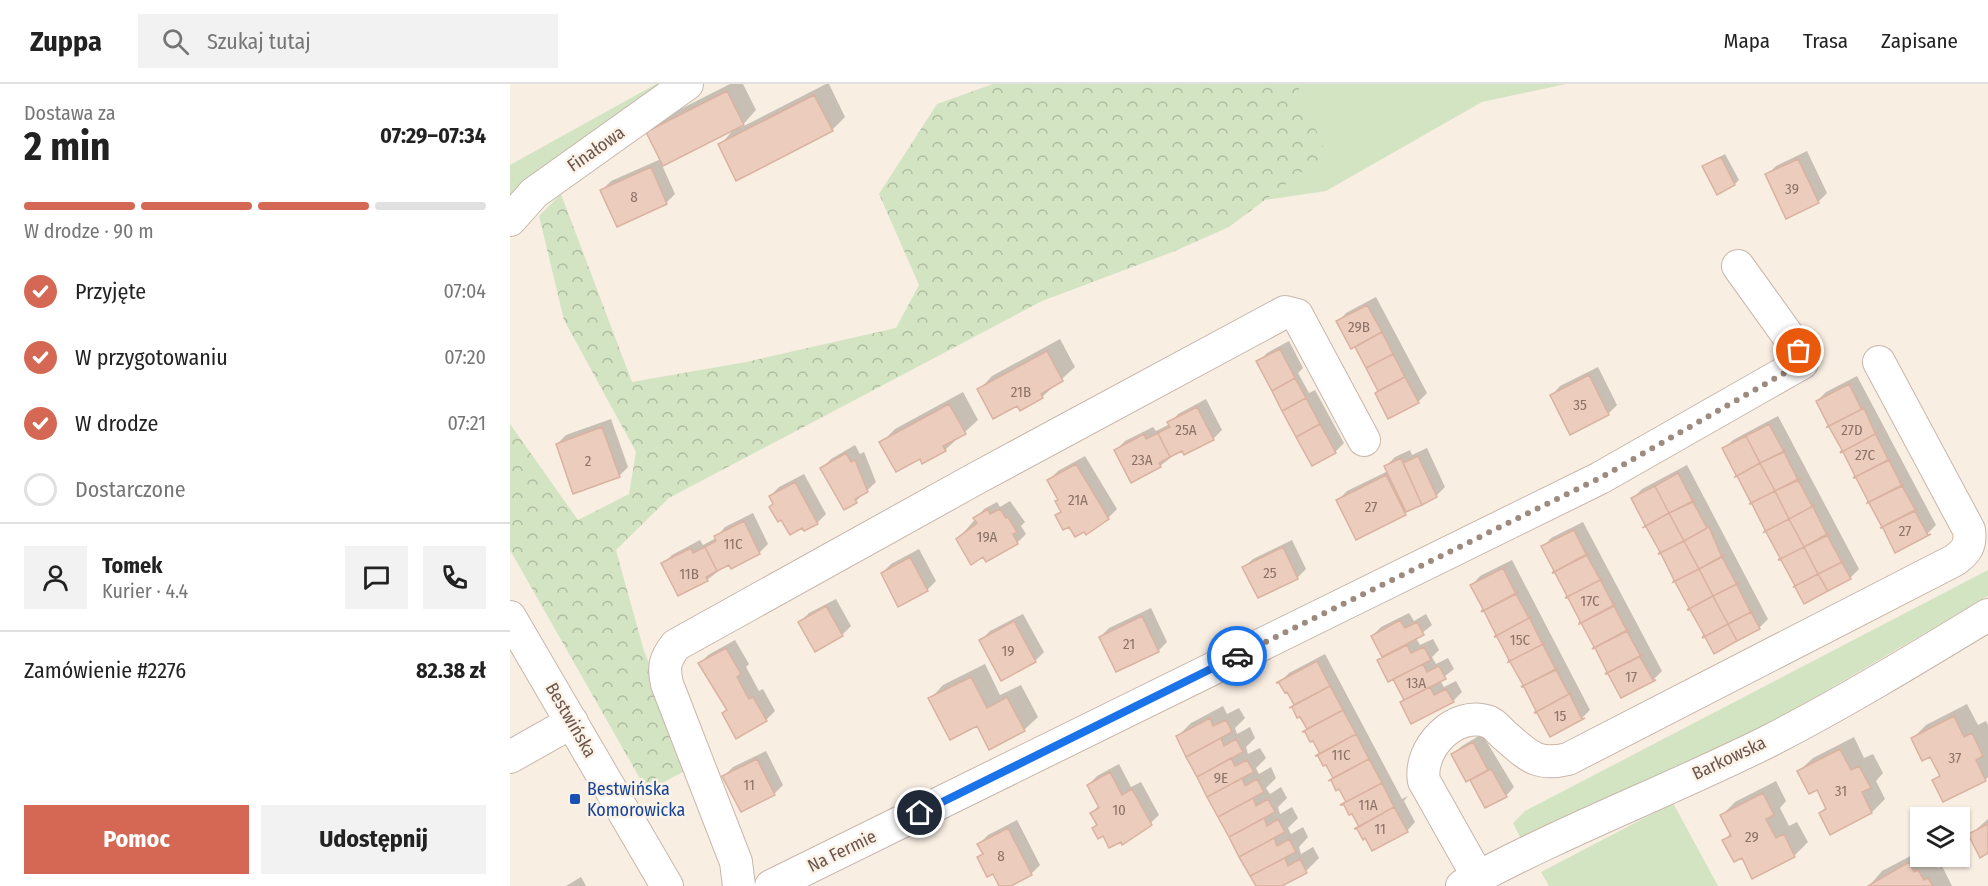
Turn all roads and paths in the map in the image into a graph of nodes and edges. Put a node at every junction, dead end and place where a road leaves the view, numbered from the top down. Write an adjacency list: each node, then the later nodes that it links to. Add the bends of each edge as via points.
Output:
1 (687, 84): 2 (street, Finałowa, via 534,193)
2 (510, 220)
3 (1738, 266): 13 (street, Na Fermie, via 1799,351 1802,363 1600,478)
4 (1879, 362): 10 (street, via 1970,530 1966,551 1568,759 1539,762 1490,723 1479,720 1469,720 1438,736 1422,770 1424,781)
5 (1364, 440): 12 (street, via 1298,315 1285,312 676,645 666,658 667,684 736,862)
6 (1988, 615): 10 (street, Barkowska, via 1886,677 1770,740 1521,854)
7 (510, 617): 8 (street, Bestwińska)
8 (572, 722): 9 (street); 11 (street, Bestwińska)
9 (510, 757)
10 (1470, 882)
11 (667, 886)
12 (739, 886)
13 (771, 886)

